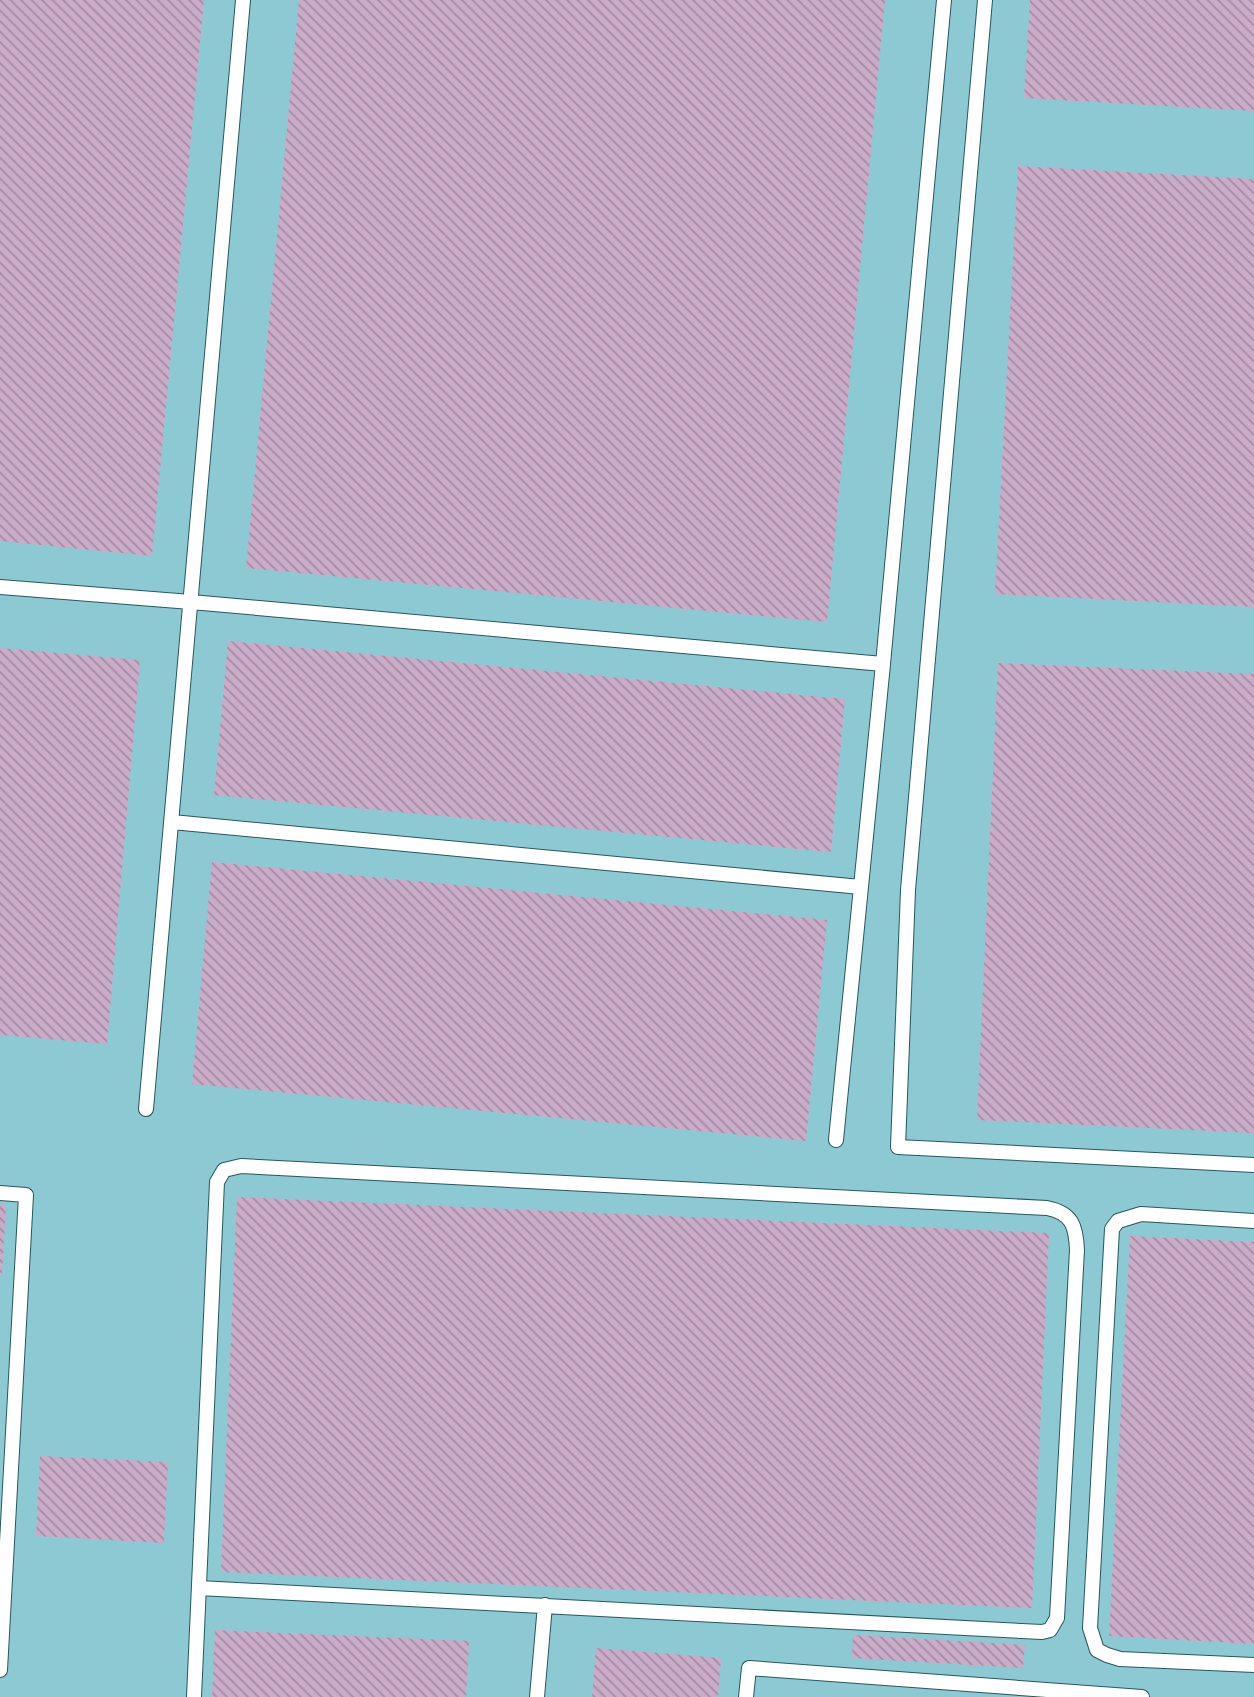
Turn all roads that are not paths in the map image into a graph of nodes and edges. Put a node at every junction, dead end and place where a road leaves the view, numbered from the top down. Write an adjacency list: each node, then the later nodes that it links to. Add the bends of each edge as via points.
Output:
1 (243, 0): 5 (lane)
2 (944, 0): 6 (lane)
3 (985, 0): 11 (lane, via 908,890 898,1147)
4 (0, 587): 5 (lane)
5 (191, 602): 6 (lane); 7 (lane)
6 (883, 664): 8 (lane)
7 (172, 822): 8 (lane); 9 (lane)
8 (861, 887): 10 (lane)
9 (146, 1109)
10 (836, 1140)
11 (1254, 1165)
12 (0, 1193): 17 (lane, via 26,1195)
13 (1254, 1221): 16 (lane, via 1141,1214 1118,1221 1112,1229 1090,1628 1097,1650 1107,1656)
14 (199, 1588): 15 (lane); 15 (lane, via 217,1182 224,1170 241,1166 1047,1208 1062,1211 1071,1221 1076,1237 1075,1278 1057,1618 1050,1630); 19 (lane)
15 (545, 1605): 20 (lane)
16 (1254, 1665)
17 (0, 1670)
18 (1114, 1696): 21 (lane, via 749,1668); 22 (lane)
19 (194, 1697)
20 (537, 1697)
21 (746, 1697)
22 (1142, 1697)

